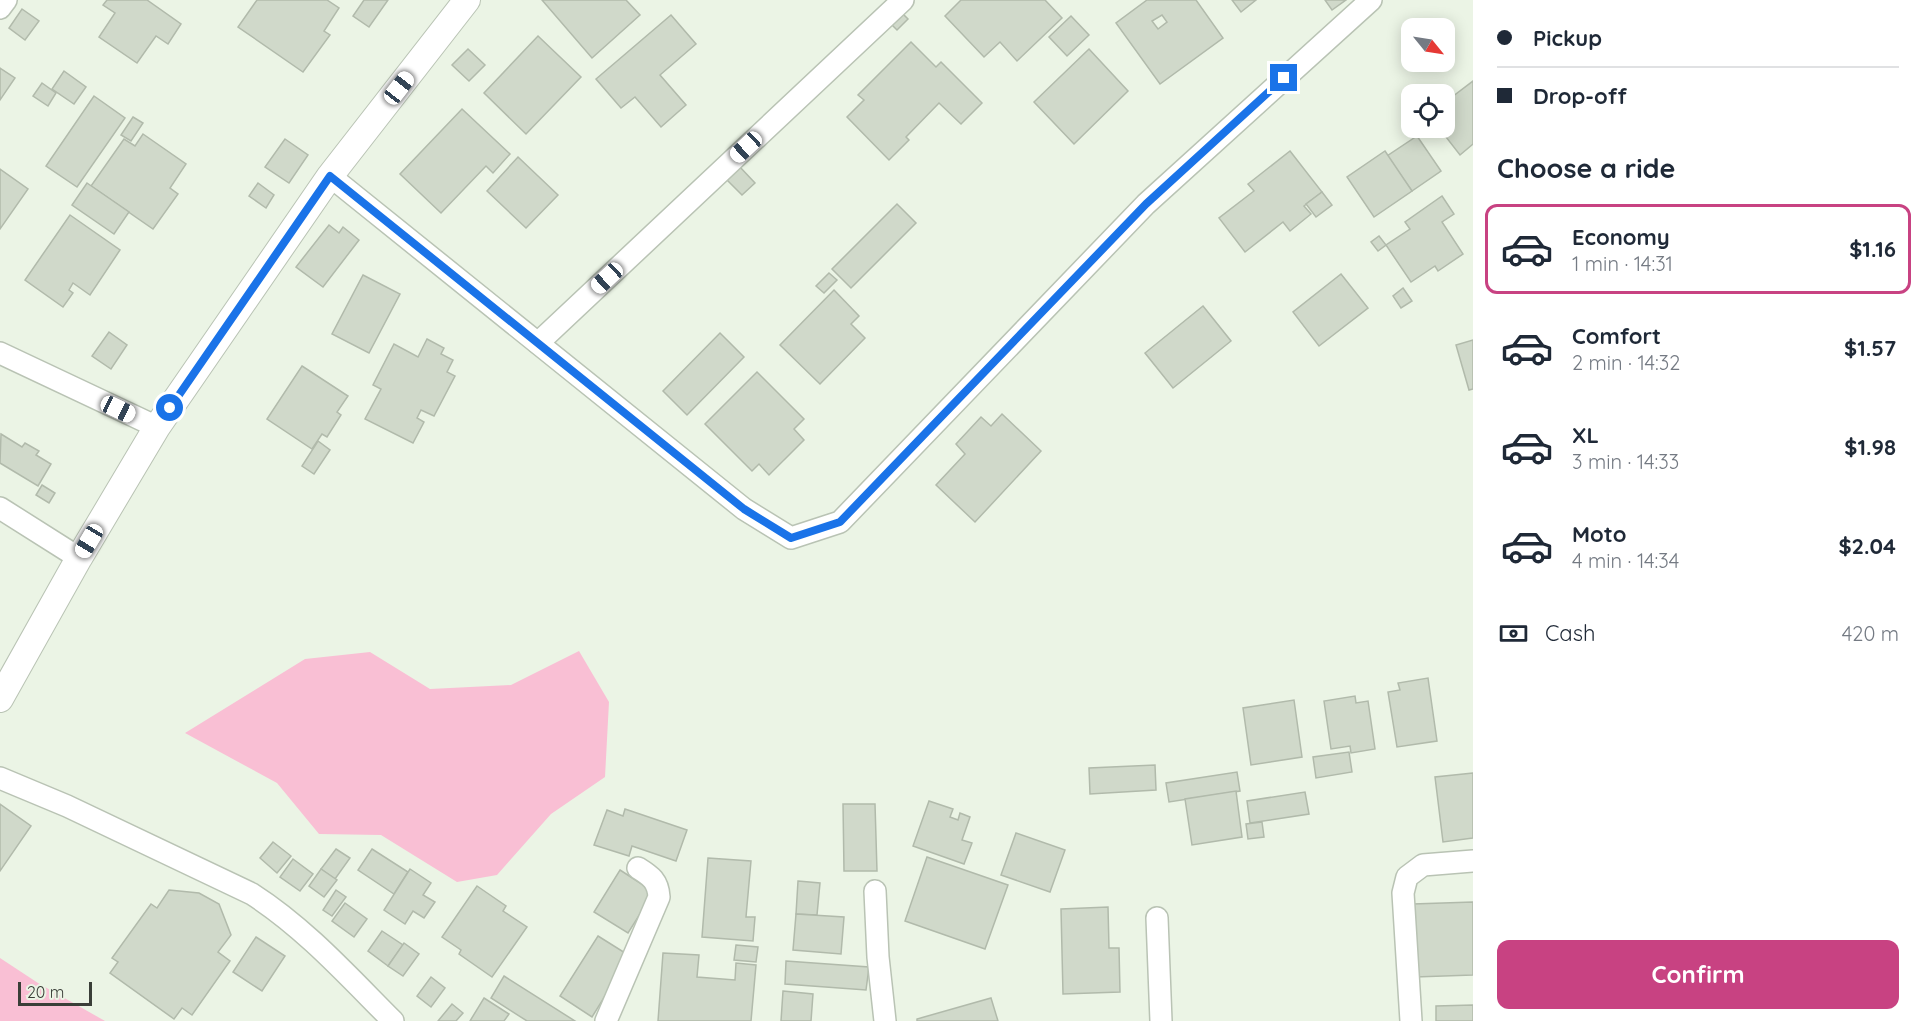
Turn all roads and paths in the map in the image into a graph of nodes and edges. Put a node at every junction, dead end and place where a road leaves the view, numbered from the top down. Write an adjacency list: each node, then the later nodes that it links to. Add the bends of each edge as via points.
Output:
1 (6, 0): 5 (street)
2 (467, 0): 6 (street)
3 (903, 0): 7 (street)
4 (1371, 0): 7 (street, via 1146,204 840,522 791,538 744,509)
5 (0, 8)
6 (330, 176): 7 (street); 9 (street)
7 (538, 343)
8 (0, 352): 9 (street)
9 (157, 428): 11 (street)
10 (0, 508): 11 (street)
11 (79, 558): 12 (street)
12 (0, 699)
13 (0, 778): 18 (street, via 252,894 284,917)
14 (1473, 861): 22 (street, via 1423,865 1407,877 1403,893)
15 (638, 868): 19 (street, via 655,881 659,897)
16 (875, 891): 20 (street)
17 (1158, 918): 21 (street)
18 (393, 1021)
19 (606, 1021)
20 (885, 1021)
21 (1161, 1021)
22 (1411, 1021)

